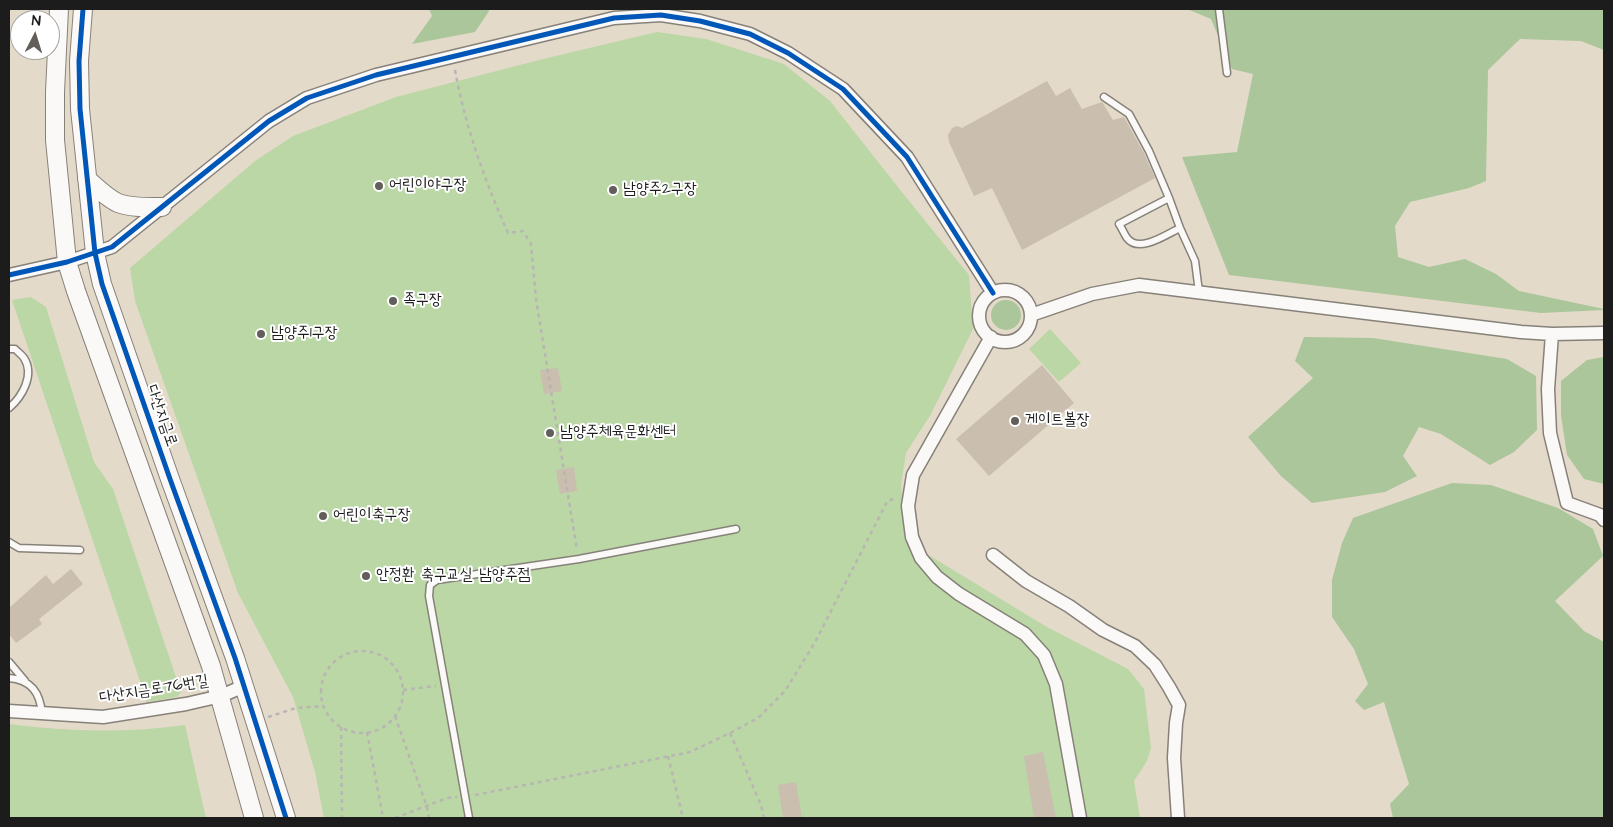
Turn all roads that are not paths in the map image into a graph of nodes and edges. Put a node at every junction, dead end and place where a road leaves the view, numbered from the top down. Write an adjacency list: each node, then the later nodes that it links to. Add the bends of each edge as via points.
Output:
1 (59, 9): 11 (street, via 55,140)
2 (83, 9): 6 (street, 다산지금로, via 80,109)
3 (1219, 9): 4 (lane)
4 (1227, 73)
5 (1104, 97): 7 (lane, via 1129,114)
6 (87, 179): 8 (street, via 118,203); 10 (street, 다산지금로)
7 (1169, 198): 9 (lane); 9 (lane, via 1119,224 1127,239 1134,244 1152,242)
8 (162, 207): 10 (street, via 112,248); 14 (street, via 269,121 307,98 376,75 614,18 662,15 750,34 788,53 842,89 907,157)
9 (1180, 228): 13 (lane, via 1195,261)
10 (95, 253): 11 (street); 29 (street, 다산지금로, via 102,284)
11 (67, 262): 12 (street); 30 (street)
12 (9, 275)
13 (1199, 292): 15 (street, via 1139,285 1092,294); 17 (street)
14 (993, 293): 15 (street, via 1002,290 1019,294 1026,300); 18 (street, via 982,305 980,313 983,329)
15 (1031, 315): 18 (street, via 1025,332 1012,341)
16 (1604, 333): 17 (street)
17 (1552, 334): 21 (street, via 1548,389 1550,433 1567,503 1600,515)
18 (991, 337): 36 (street, via 913,475 908,506 912,538 921,558 937,577 1025,634 1044,655 1056,684)
19 (9, 349): 20 (lane, via 16,349 24,358 27,370 27,384)
20 (9, 408)
21 (1604, 520)
22 (736, 529): 35 (lane, via 579,559 437,580 430,585 429,596)
23 (9, 542): 24 (lane, via 19,548)
24 (80, 550)
25 (993, 555): 37 (street, via 1026,581 1135,646 1155,665 1179,705 1174,758)
26 (9, 662): 28 (lane)
27 (9, 678): 28 (lane)
28 (26, 682): 32 (lane, via 35,691)
29 (244, 686): 30 (street, 다산지금로76번길); 34 (street, 다산지금로)
30 (220, 696): 32 (street, 다산지금로76번길, via 103,717); 33 (street)
31 (9, 711): 32 (street, 다산지금로76번길)
32 (42, 714)
33 (254, 818)
34 (286, 818)
35 (469, 818)
36 (1080, 818)
37 (1178, 818)

